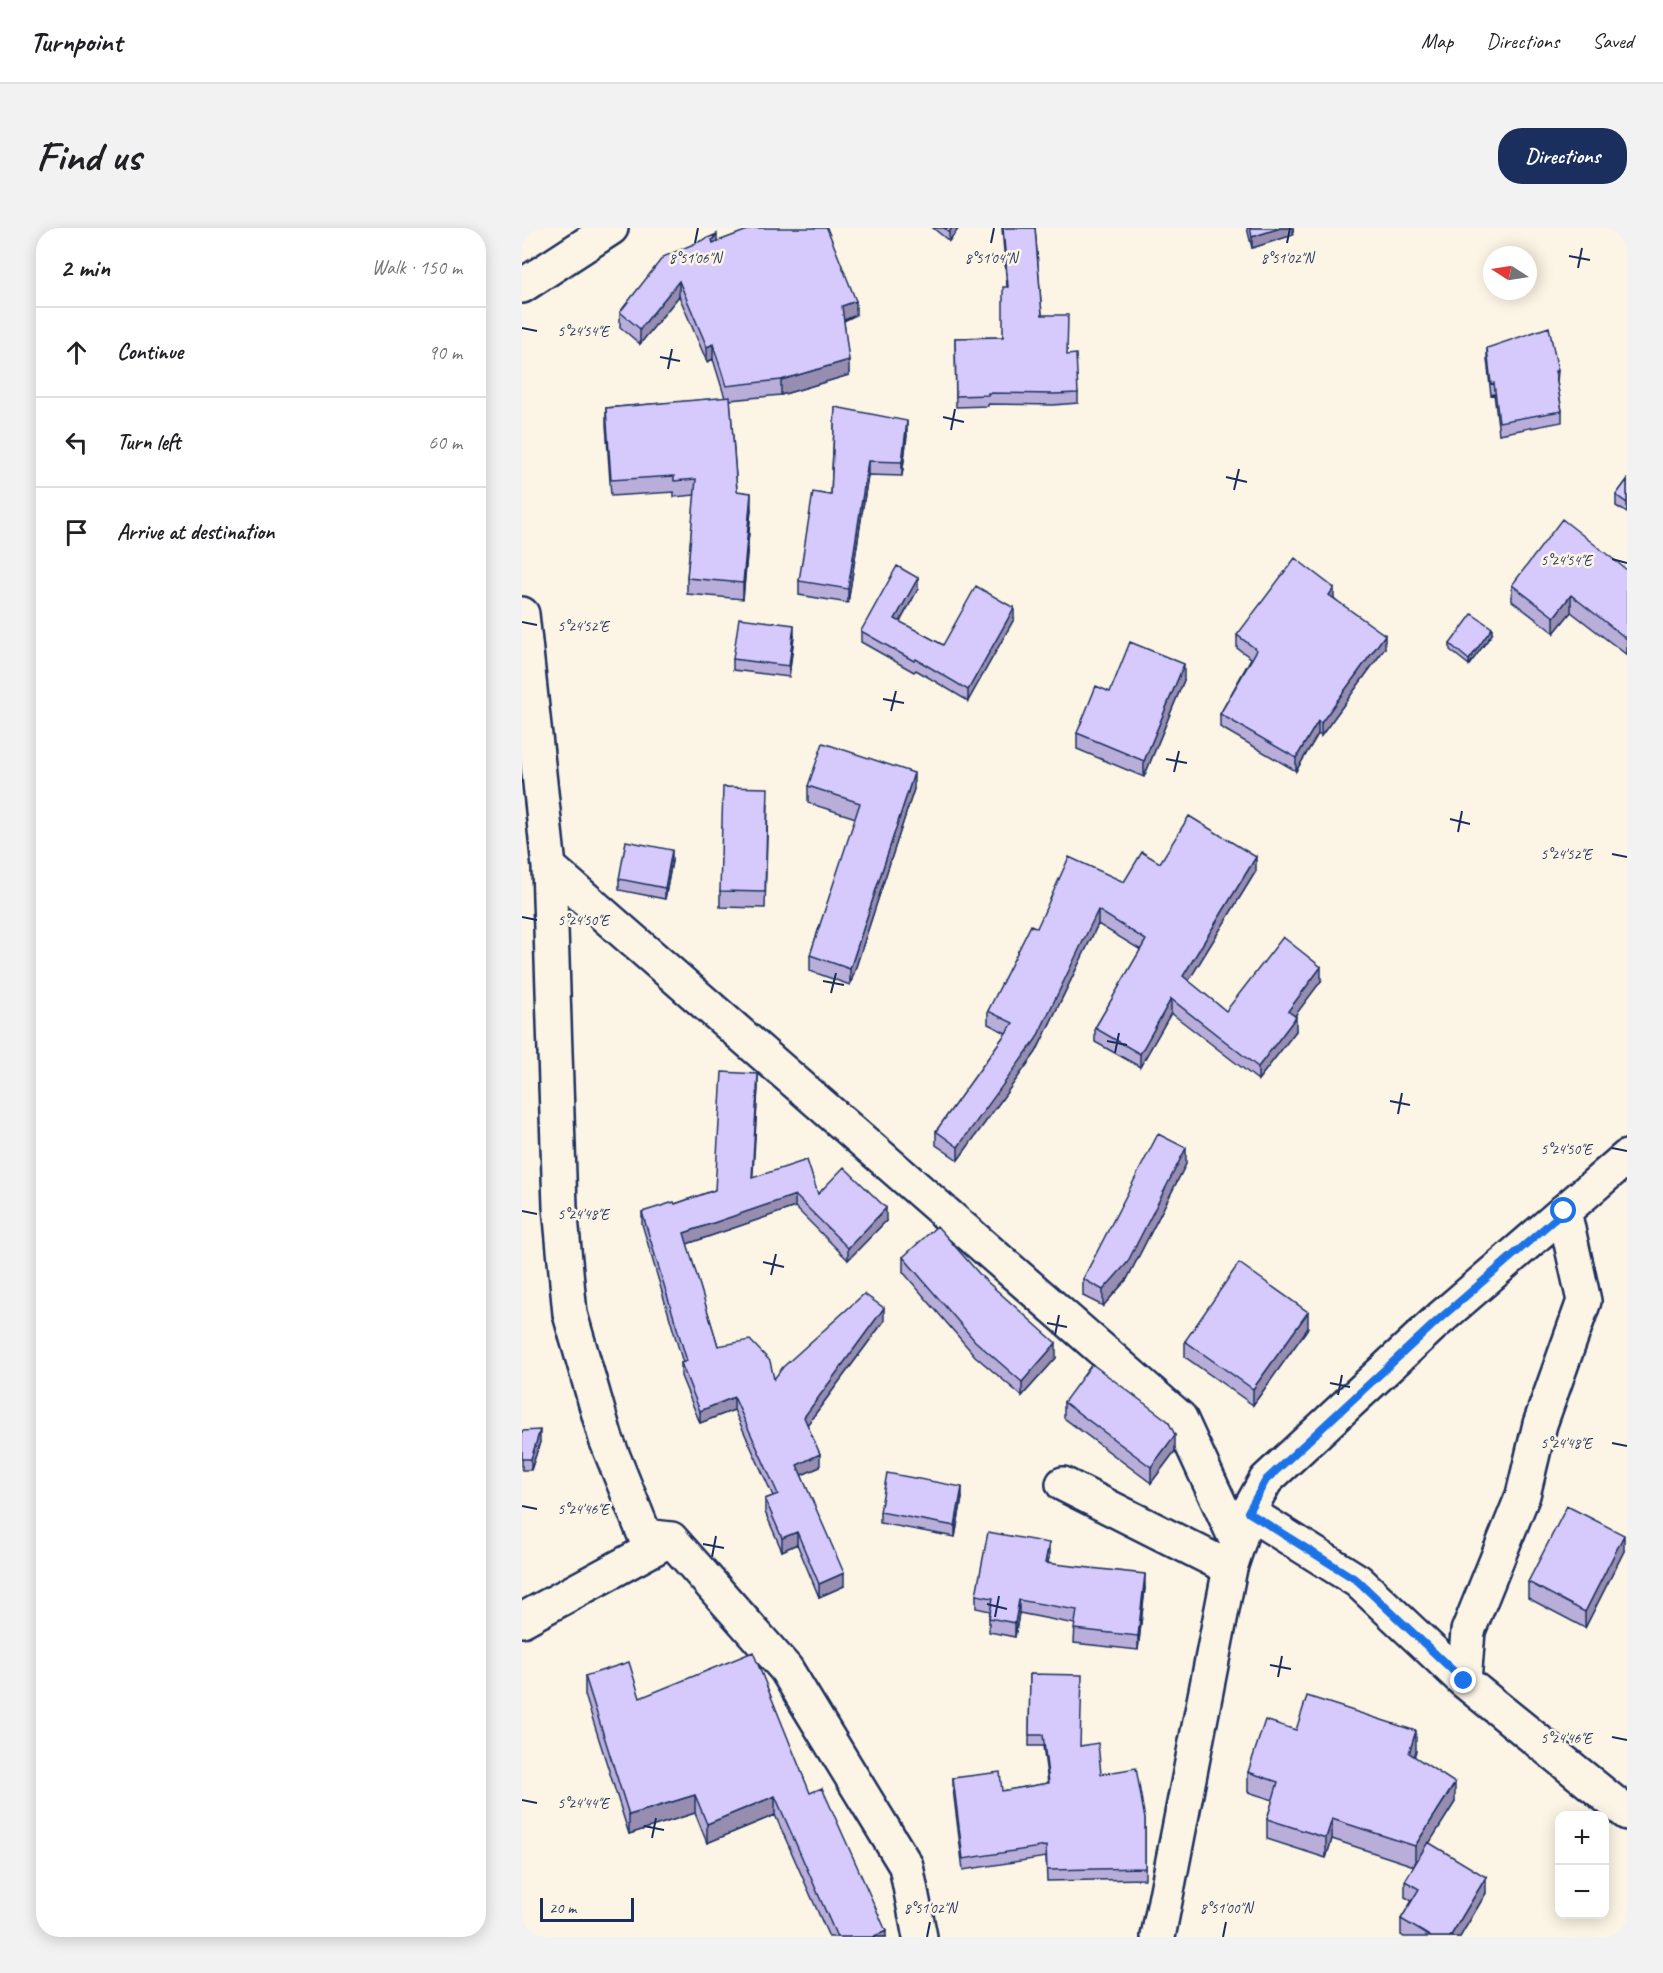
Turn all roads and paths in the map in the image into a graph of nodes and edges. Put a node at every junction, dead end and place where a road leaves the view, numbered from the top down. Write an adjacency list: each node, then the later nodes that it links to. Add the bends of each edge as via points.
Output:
1 (611, 228): 2 (street)
2 (522, 286)
3 (522, 614): 4 (street)
4 (549, 867): 9 (street, via 560,1207 570,1314 606,1439 645,1536); 10 (street, via 1180,1418)
5 (1627, 1157): 6 (street)
6 (1564, 1211): 8 (street, via 1436,1322 1266,1480); 12 (street, via 1584,1301 1540,1424 1523,1495 1468,1631)
7 (1063, 1484): 10 (street)
8 (1248, 1512): 10 (street); 12 (street, via 1358,1581)
9 (670, 1539): 11 (street); 14 (street, via 786,1669 906,1866)
10 (1234, 1556): 15 (street)
11 (522, 1620)
12 (1464, 1681): 13 (street)
13 (1627, 1813)
14 (920, 1937)
15 (1158, 1937)

